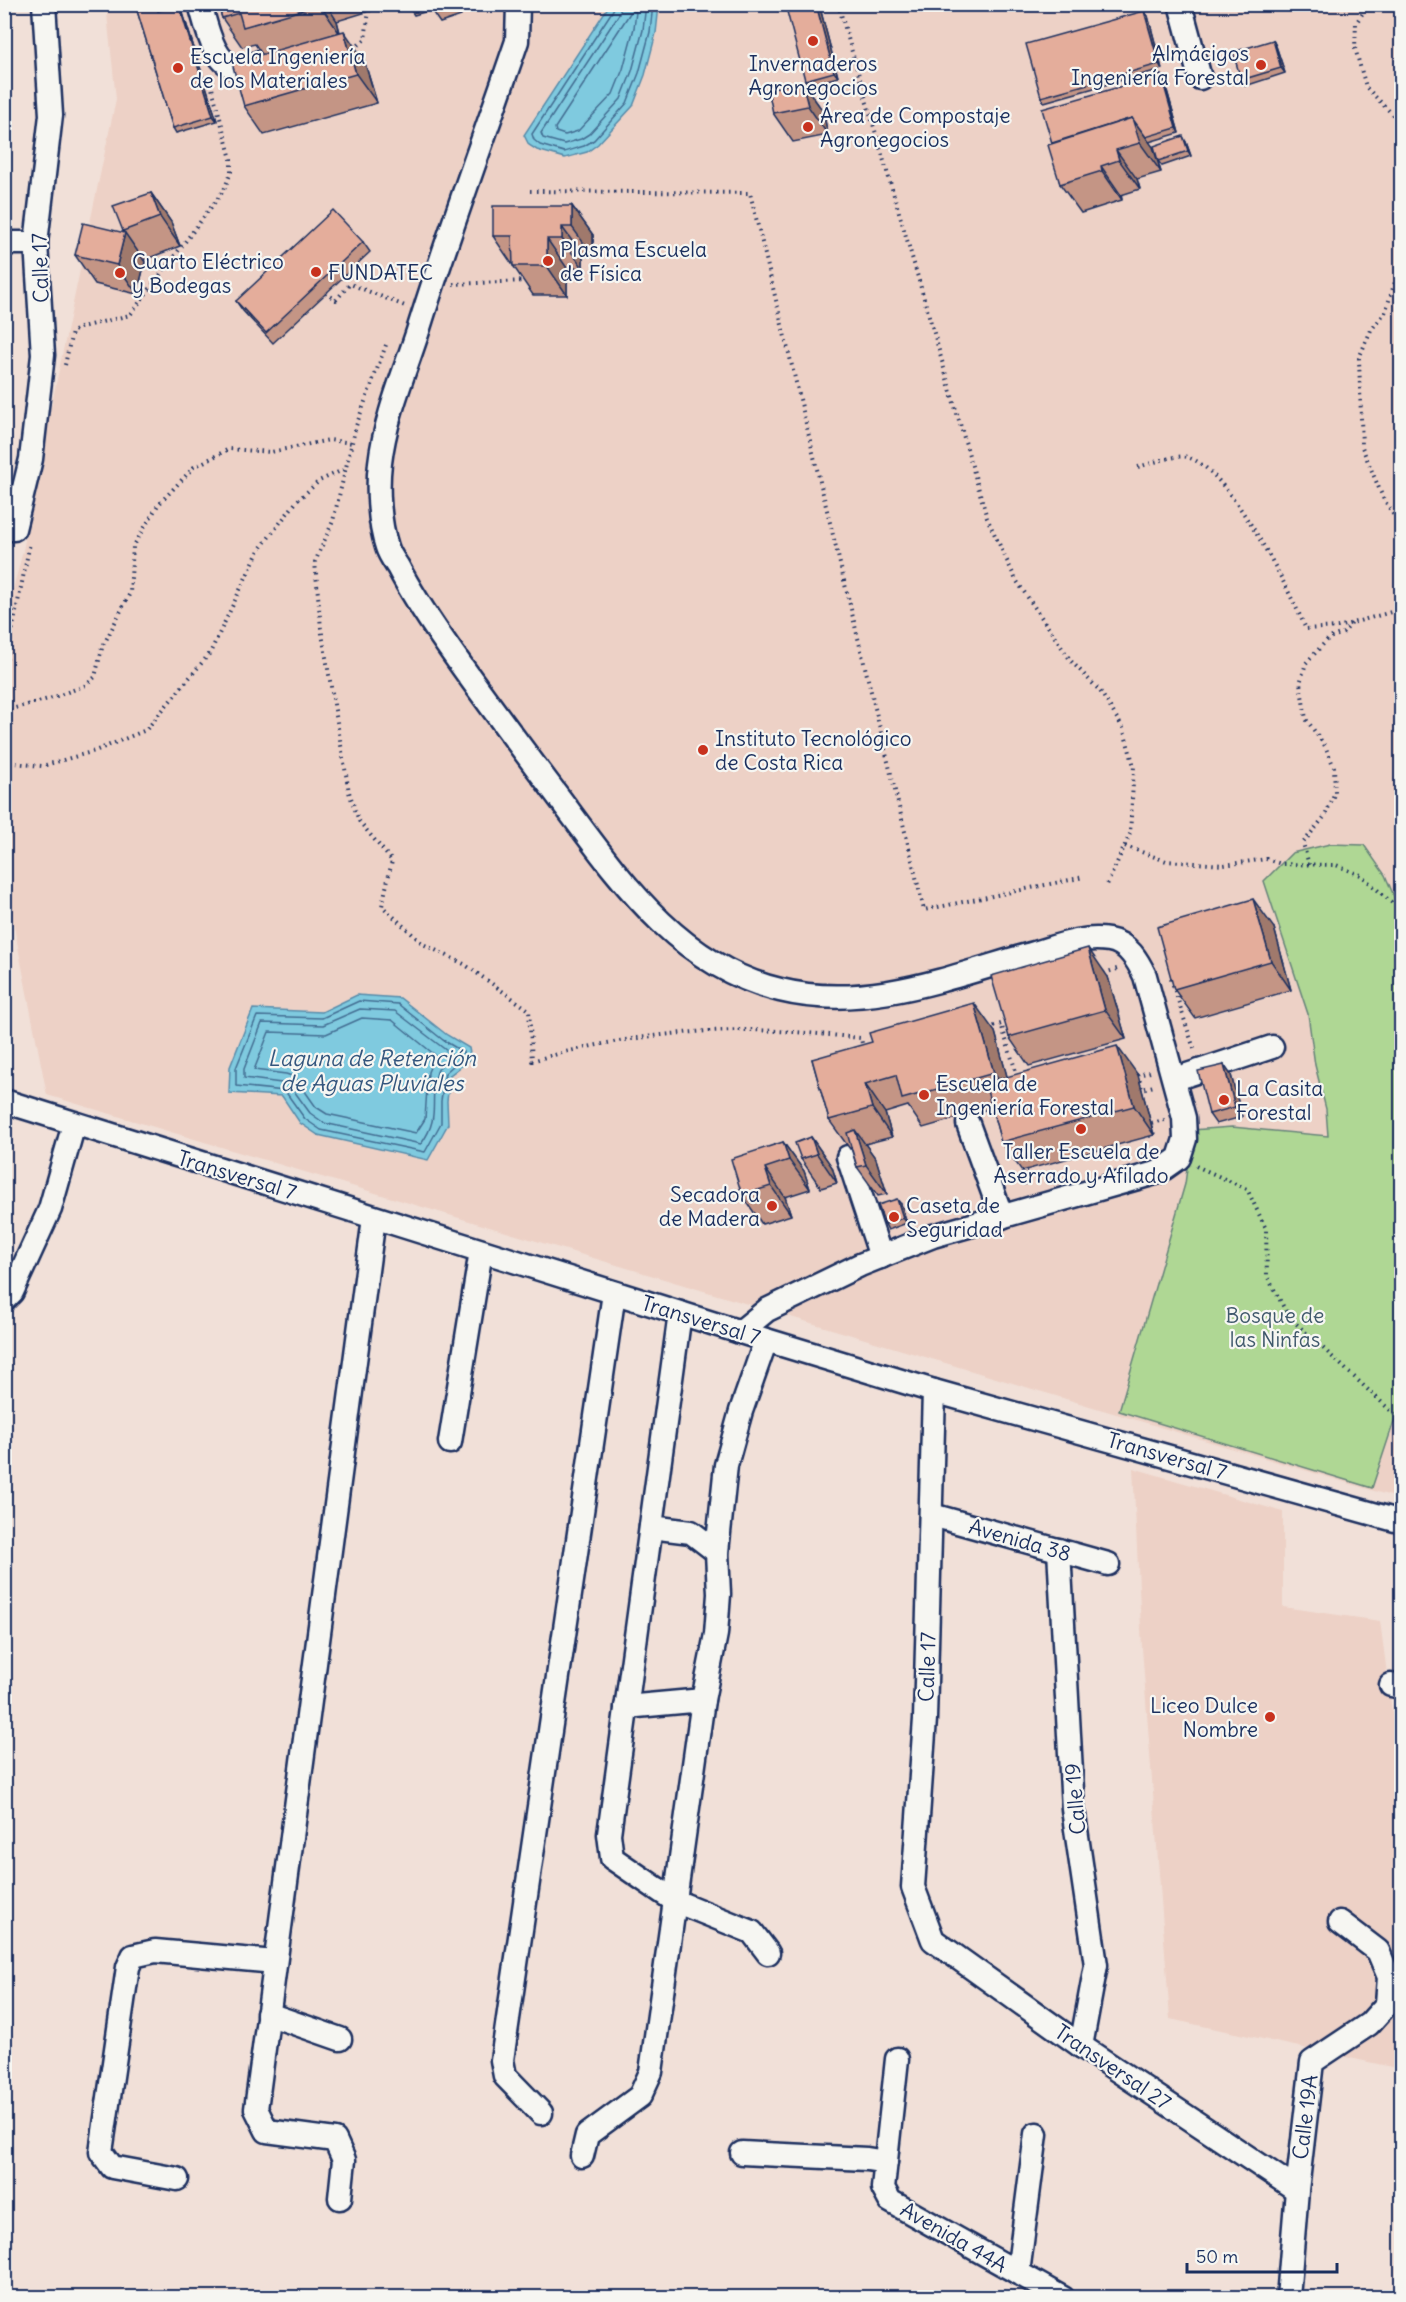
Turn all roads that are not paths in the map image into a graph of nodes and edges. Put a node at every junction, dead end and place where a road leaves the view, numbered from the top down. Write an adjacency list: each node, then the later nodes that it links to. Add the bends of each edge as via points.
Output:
1 (44, 4): 8 (street, Calle 17, via 51,115)
2 (200, 4): 5 (street, via 215,50 230,65 240,67)
3 (518, 4): 11 (street, via 517,41 423,313 386,429 380,464 379,499 387,547 416,602 610,864 654,917 700,956 739,977 780,990 825,997 869,996 1062,945 1113,940 1138,961 1145,976)
4 (1180, 4): 6 (street)
5 (283, 55)
6 (1200, 78)
7 (4, 243): 8 (street)
8 (36, 243): 9 (street, Calle 17, via 44,355 31,459)
9 (9, 529)
10 (1272, 1047): 11 (street)
11 (1164, 1078): 16 (street, via 1184,1119 1185,1139 1179,1158 1159,1172 1137,1180)
12 (4, 1101): 13 (street, Transversal 7)
13 (74, 1124): 17 (street, Transversal 7); 21 (street, via 50,1209 12,1292)
14 (969, 1124): 16 (street)
15 (848, 1157): 19 (street)
16 (1002, 1217): 19 (street, via 933,1236)
17 (374, 1218): 18 (street, Transversal 7); 39 (street)
18 (481, 1251): 20 (street, Transversal 7); 26 (street)
19 (881, 1257): 23 (street, via 767,1310)
20 (614, 1293): 22 (street, Transversal 7); 44 (street, via 502,2060 505,2076)
21 (4, 1300)
22 (680, 1313): 23 (street, Transversal 7); 29 (street)
23 (740, 1332): 24 (street, Transversal 7)
24 (766, 1340): 25 (street, Transversal 7); 31 (street, via 726,1465)
25 (934, 1391): 27 (street, Calle 17); 28 (street, Transversal 7)
26 (450, 1442)
27 (932, 1515): 30 (street, Avenida 38); 37 (street, Calle 17, via 925,1719 913,1887)
28 (1401, 1522)
29 (651, 1527): 31 (street, via 691,1532); 34 (street)
30 (1059, 1550): 32 (street, Avenida 38); 42 (street, Calle 19, via 1073,1809 1095,1965)
31 (717, 1552): 33 (street, via 716,1634)
32 (1108, 1564)
33 (703, 1700): 34 (street); 35 (street)
34 (626, 1707): 35 (street, via 609,1834 612,1858)
35 (675, 1900): 38 (street, via 752,1932); 47 (street, via 651,2072 640,2096 587,2135)
36 (1340, 1922): 50 (street, Calle 19A, via 1378,1951 1389,1977 1387,2004 1369,2024 1312,2062)
37 (933, 1940): 42 (street, Transversal 27)
38 (768, 1953)
39 (275, 1962): 40 (street); 49 (street, via 155,1951 133,1956 128,1967 101,2152 112,2167)
40 (268, 2013): 41 (street); 51 (street, via 255,2109 267,2131 335,2140 344,2160)
41 (340, 2039)
42 (1081, 2046): 50 (street, Transversal 27)
43 (897, 2059): 48 (street)
44 (541, 2113)
45 (1036, 2134): 52 (street)
46 (742, 2153): 48 (street)
47 (582, 2156)
48 (886, 2162): 52 (street, Avenida 44A, via 883,2187 890,2200)
49 (177, 2179)
50 (1297, 2190): 54 (street, Calle 19A)
51 (340, 2198)
52 (1018, 2273): 53 (street, Avenida 44A)
53 (1063, 2298)
54 (1288, 2298)

